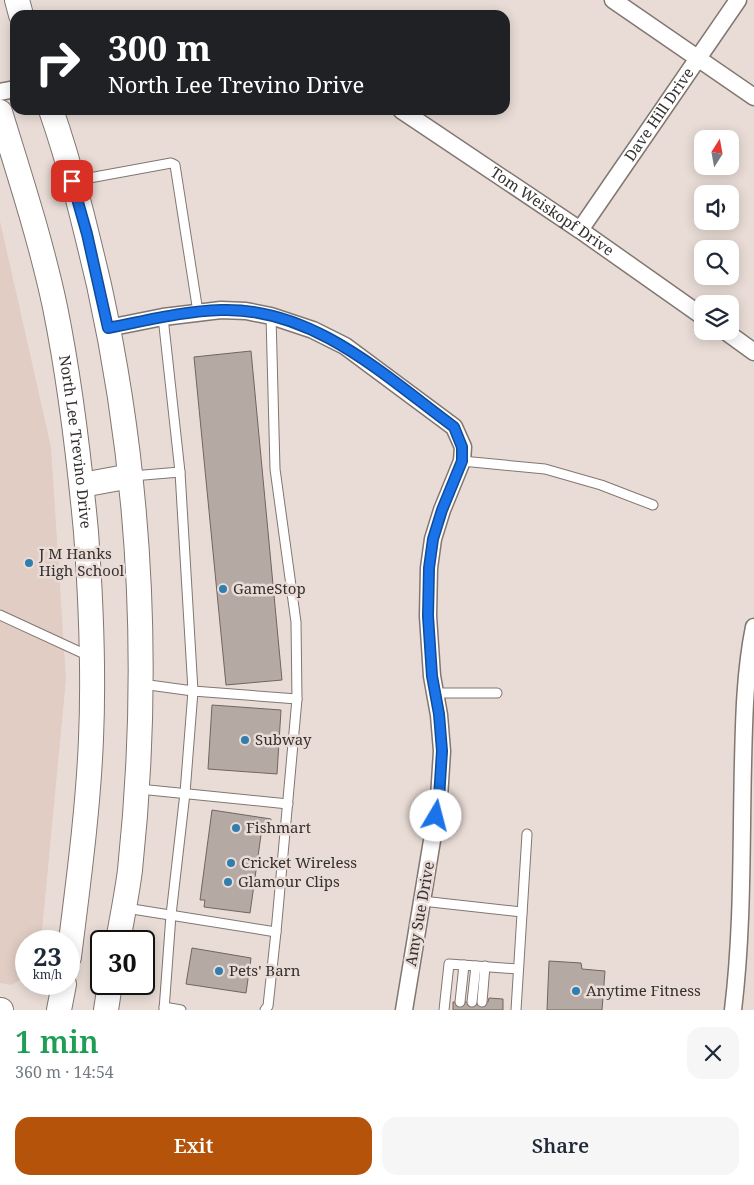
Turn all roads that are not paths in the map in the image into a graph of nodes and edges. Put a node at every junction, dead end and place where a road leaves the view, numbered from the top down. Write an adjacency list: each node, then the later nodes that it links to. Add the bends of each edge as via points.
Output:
1 (613, 0): 3 (street)
2 (738, 0): 3 (street, Dave Hill Drive)
3 (698, 58): 4 (street); 10 (street, Dave Hill Drive)
4 (754, 97)
5 (0, 112): 9 (main road, North Lee Trevino Drive)
6 (52, 115): 8 (main road)
7 (408, 115): 10 (street, Tom Weiskopf Drive)
8 (72, 181): 12 (lane, via 171,162 175,165); 15 (main road)
9 (11, 183): 21 (main road, North Lee Trevino Drive, via 40,244 55,306)
10 (580, 230): 11 (street, Tom Weiskopf Drive)
11 (694, 310)
12 (198, 312): 13 (street, via 246,311); 14 (street)
13 (271, 316): 18 (street, via 313,330 345,346 454,427 462,447); 30 (lane, via 275,469 296,622)
14 (163, 317): 15 (street); 19 (lane)
15 (108, 328): 20 (main road)
16 (737, 340): 17 (street)
17 (754, 352)
18 (462, 461): 22 (lane, via 545,469); 28 (street, Amy Sue Drive, via 433,539 429,568 428,616)
19 (180, 472): 20 (lane); 27 (lane)
20 (131, 476): 21 (main road); 26 (main road, via 141,596)
21 (82, 485): 25 (main road, North Lee Trevino Drive)
22 (653, 504)
23 (0, 615): 25 (lane)
24 (754, 627): 57 (street, via 747,682 739,939)
25 (93, 658): 39 (main road, North Lee Trevino Drive, via 87,814)
26 (142, 684): 27 (lane); 31 (main road)
27 (193, 691): 30 (lane); 32 (lane)
28 (435, 693): 29 (lane); 35 (street, Amy Sue Drive, via 442,751 439,798)
29 (497, 693)
30 (297, 699): 33 (lane)
31 (136, 789): 32 (lane); 36 (main road, via 130,872)
32 (185, 794): 33 (lane); 38 (lane)
33 (288, 804): 41 (lane)
34 (527, 834): 37 (lane)
35 (422, 902): 37 (lane); 54 (street, Amy Sue Drive)
36 (123, 908): 38 (lane); 40 (main road)
37 (522, 912): 44 (lane)
38 (171, 915): 41 (lane); 49 (lane)
39 (72, 930)
40 (120, 930)
41 (276, 932): 53 (lane)
42 (464, 965): 43 (lane); 47 (lane); 55 (lane, via 449,964)
43 (480, 966): 44 (lane); 48 (lane)
44 (518, 969): 56 (lane)
45 (62, 995): 50 (main road)
46 (108, 995): 51 (main road)
47 (460, 1002)
48 (477, 1002)
49 (164, 1009): 52 (lane)
50 (59, 1010)
51 (106, 1010)
52 (181, 1010)
53 (265, 1010)
54 (404, 1010)
55 (444, 1010)
56 (516, 1010)
57 (733, 1010)

